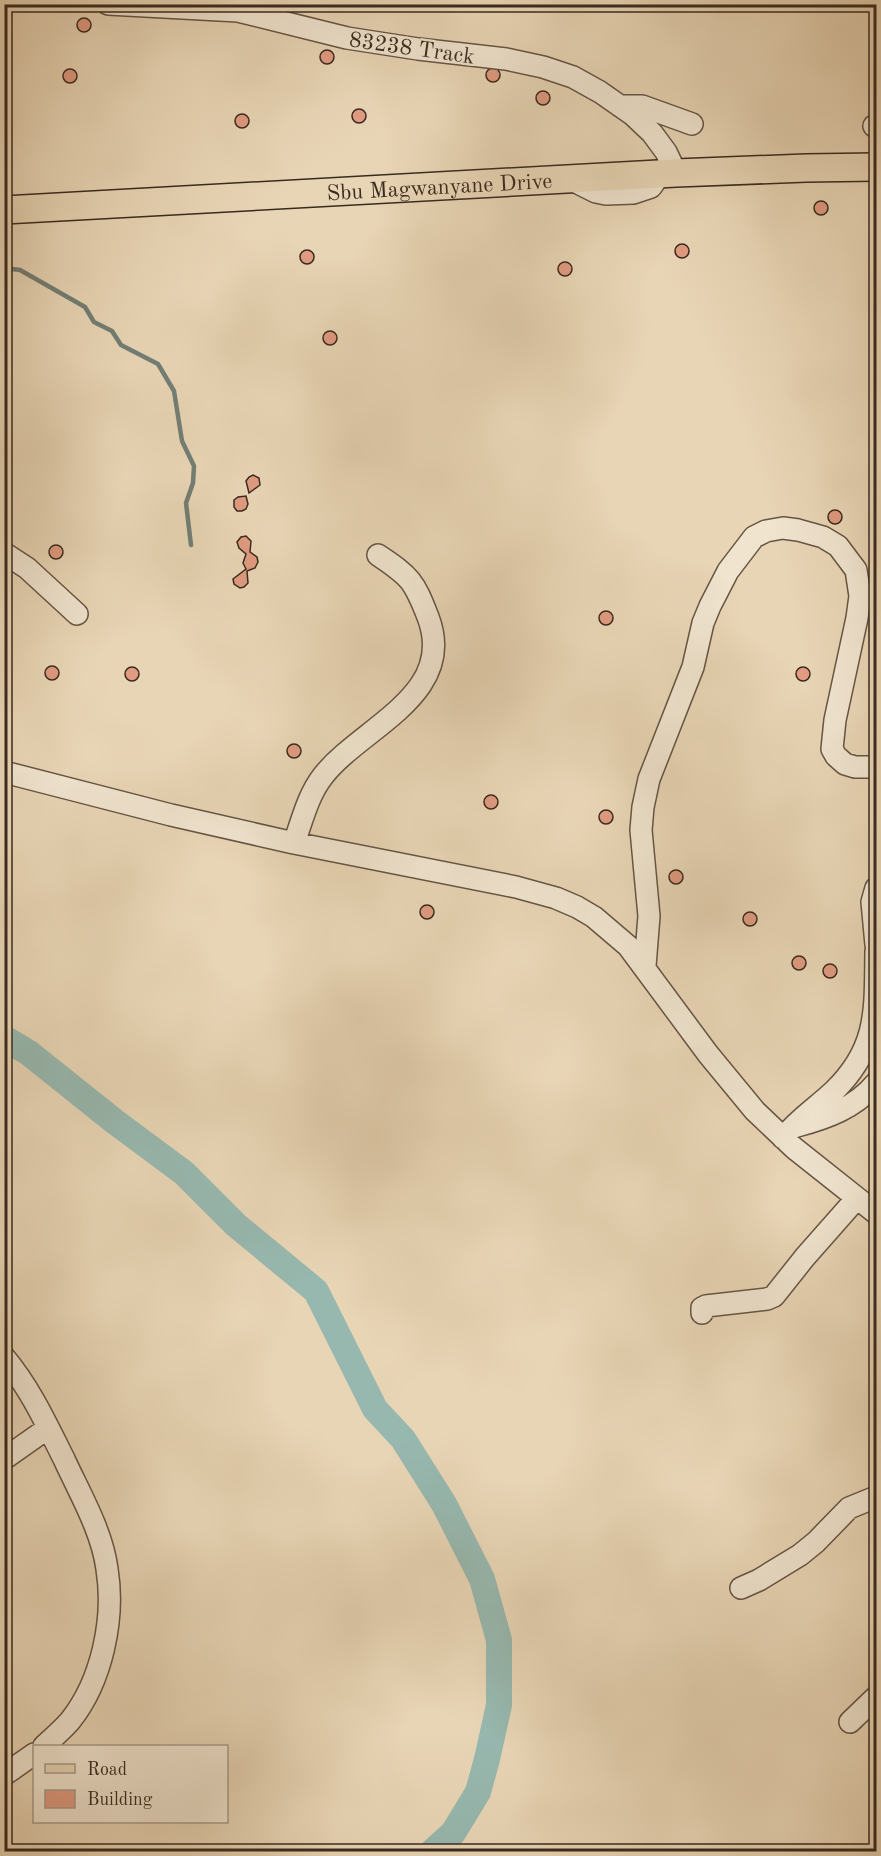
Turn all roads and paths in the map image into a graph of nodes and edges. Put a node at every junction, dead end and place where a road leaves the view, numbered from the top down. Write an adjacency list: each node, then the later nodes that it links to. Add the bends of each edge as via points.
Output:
1 (108, 4): 2 (street, 83238 Track)
2 (237, 8): 3 (street, 83238 Track, via 347,38 543,67 573,77)
3 (620, 106): 4 (street, via 642,106); 6 (street, 83238 Track, via 652,133 666,152)
4 (692, 124)
5 (876, 167): 6 (main road, Sbu Magwanyane Drive)
6 (668, 174): 7 (main road, Sbu Magwanyane Drive)
7 (4, 210)
8 (4, 554): 10 (street, via 27,568)
9 (378, 555): 13 (street, via 413,583 431,627 431,663 418,690 342,756 315,786)
10 (77, 614)
11 (876, 767): 17 (street, via 845,764 832,749 860,596 856,570 838,546 823,537 783,528 766,531 754,537 728,571 703,623 693,667 649,779 641,830 650,916)
12 (4, 772): 13 (street)
13 (294, 843): 17 (street, via 556,898 594,916)
14 (876, 888): 15 (street, via 872,902)
15 (876, 945)
16 (876, 951): 19 (street, via 874,1022 865,1050 834,1091)
17 (645, 966): 19 (street, via 733,1086 755,1111)
18 (876, 1083): 19 (street, via 843,1110)
19 (787, 1133): 20 (street)
20 (857, 1198): 21 (street); 22 (street, via 774,1296 706,1306)
21 (876, 1213)
22 (702, 1313)
23 (4, 1357): 24 (street)
24 (48, 1428): 25 (street); 30 (street, via 98,1536 109,1588 105,1638 95,1674 71,1720)
25 (4, 1459)
26 (876, 1497): 27 (street, via 849,1508 800,1555)
27 (741, 1588)
28 (876, 1697): 29 (street)
29 (850, 1722)
30 (45, 1745)
31 (33, 1755): 32 (street)
32 (4, 1774)

